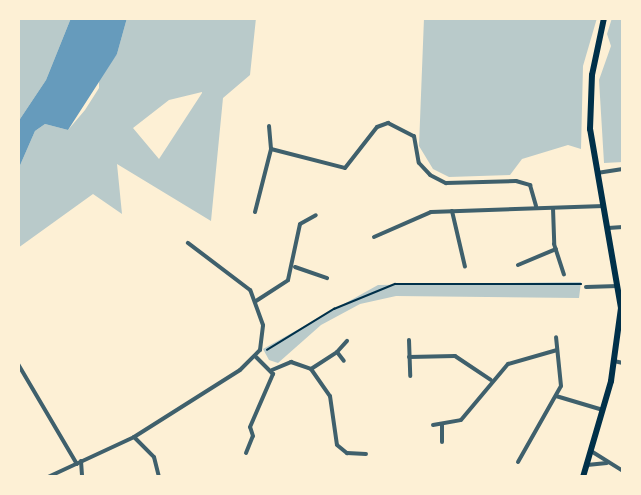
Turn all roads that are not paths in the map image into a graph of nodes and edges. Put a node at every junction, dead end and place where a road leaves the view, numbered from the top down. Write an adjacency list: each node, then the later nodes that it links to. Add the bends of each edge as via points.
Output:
1 (604, 18): 5 (main road, via 590,103)
2 (269, 126): 3 (street)
3 (271, 149): 6 (street, via 345,168 377,127 388,123 414,136 418,163 430,175 446,183 516,181 530,185); 10 (street)
4 (623, 169): 5 (street)
5 (597, 173): 7 (main road)
6 (536, 206): 8 (street); 9 (street)
7 (604, 206): 8 (street); 13 (main road)
8 (553, 208): 16 (street)
9 (452, 211): 14 (street, via 410,219); 19 (street)
10 (255, 212)
11 (316, 215): 18 (street, via 300,224)
12 (623, 227): 13 (street)
13 (608, 228): 22 (main road)
14 (374, 237)
15 (188, 243): 24 (street, via 242,280)
16 (556, 249): 17 (street); 20 (street)
17 (518, 265)
18 (295, 267): 21 (street); 24 (street, via 277,290)
19 (465, 267)
20 (564, 274)
21 (327, 278)
22 (619, 285): 23 (street); 33 (main road)
23 (584, 286)
24 (256, 301): 30 (street, via 263,337)
25 (556, 337): 28 (street)
26 (409, 340): 31 (street)
27 (347, 341): 29 (street)
28 (558, 350): 39 (street, via 508,364); 40 (street, via 562,371)
29 (337, 352): 32 (street); 36 (street)
30 (256, 357): 37 (street); 44 (street)
31 (409, 357): 38 (street); 39 (street, via 455,356)
32 (344, 361)
33 (615, 361): 34 (street); 41 (main road)
34 (623, 363)
35 (18, 364): 50 (street)
36 (311, 369): 37 (street, via 291,362); 48 (street, via 330,396 337,445 347,453)
37 (272, 370): 47 (street)
38 (410, 375)
39 (491, 380): 42 (street, via 461,420)
40 (556, 396): 41 (street); 49 (street, via 521,448)
41 (603, 410): 46 (main road)
42 (442, 424): 43 (street); 45 (street)
43 (433, 425)
44 (134, 437): 50 (street); 56 (street, via 154,457)
45 (442, 442)
46 (591, 451): 51 (street); 52 (main road)
47 (246, 453)
48 (366, 454)
49 (518, 462)
50 (79, 463): 54 (street); 55 (street)
51 (607, 463): 52 (street); 53 (street)
52 (587, 465): 57 (main road)
53 (623, 471)
54 (48, 477)
55 (82, 477)
56 (159, 477)
57 (583, 477)

